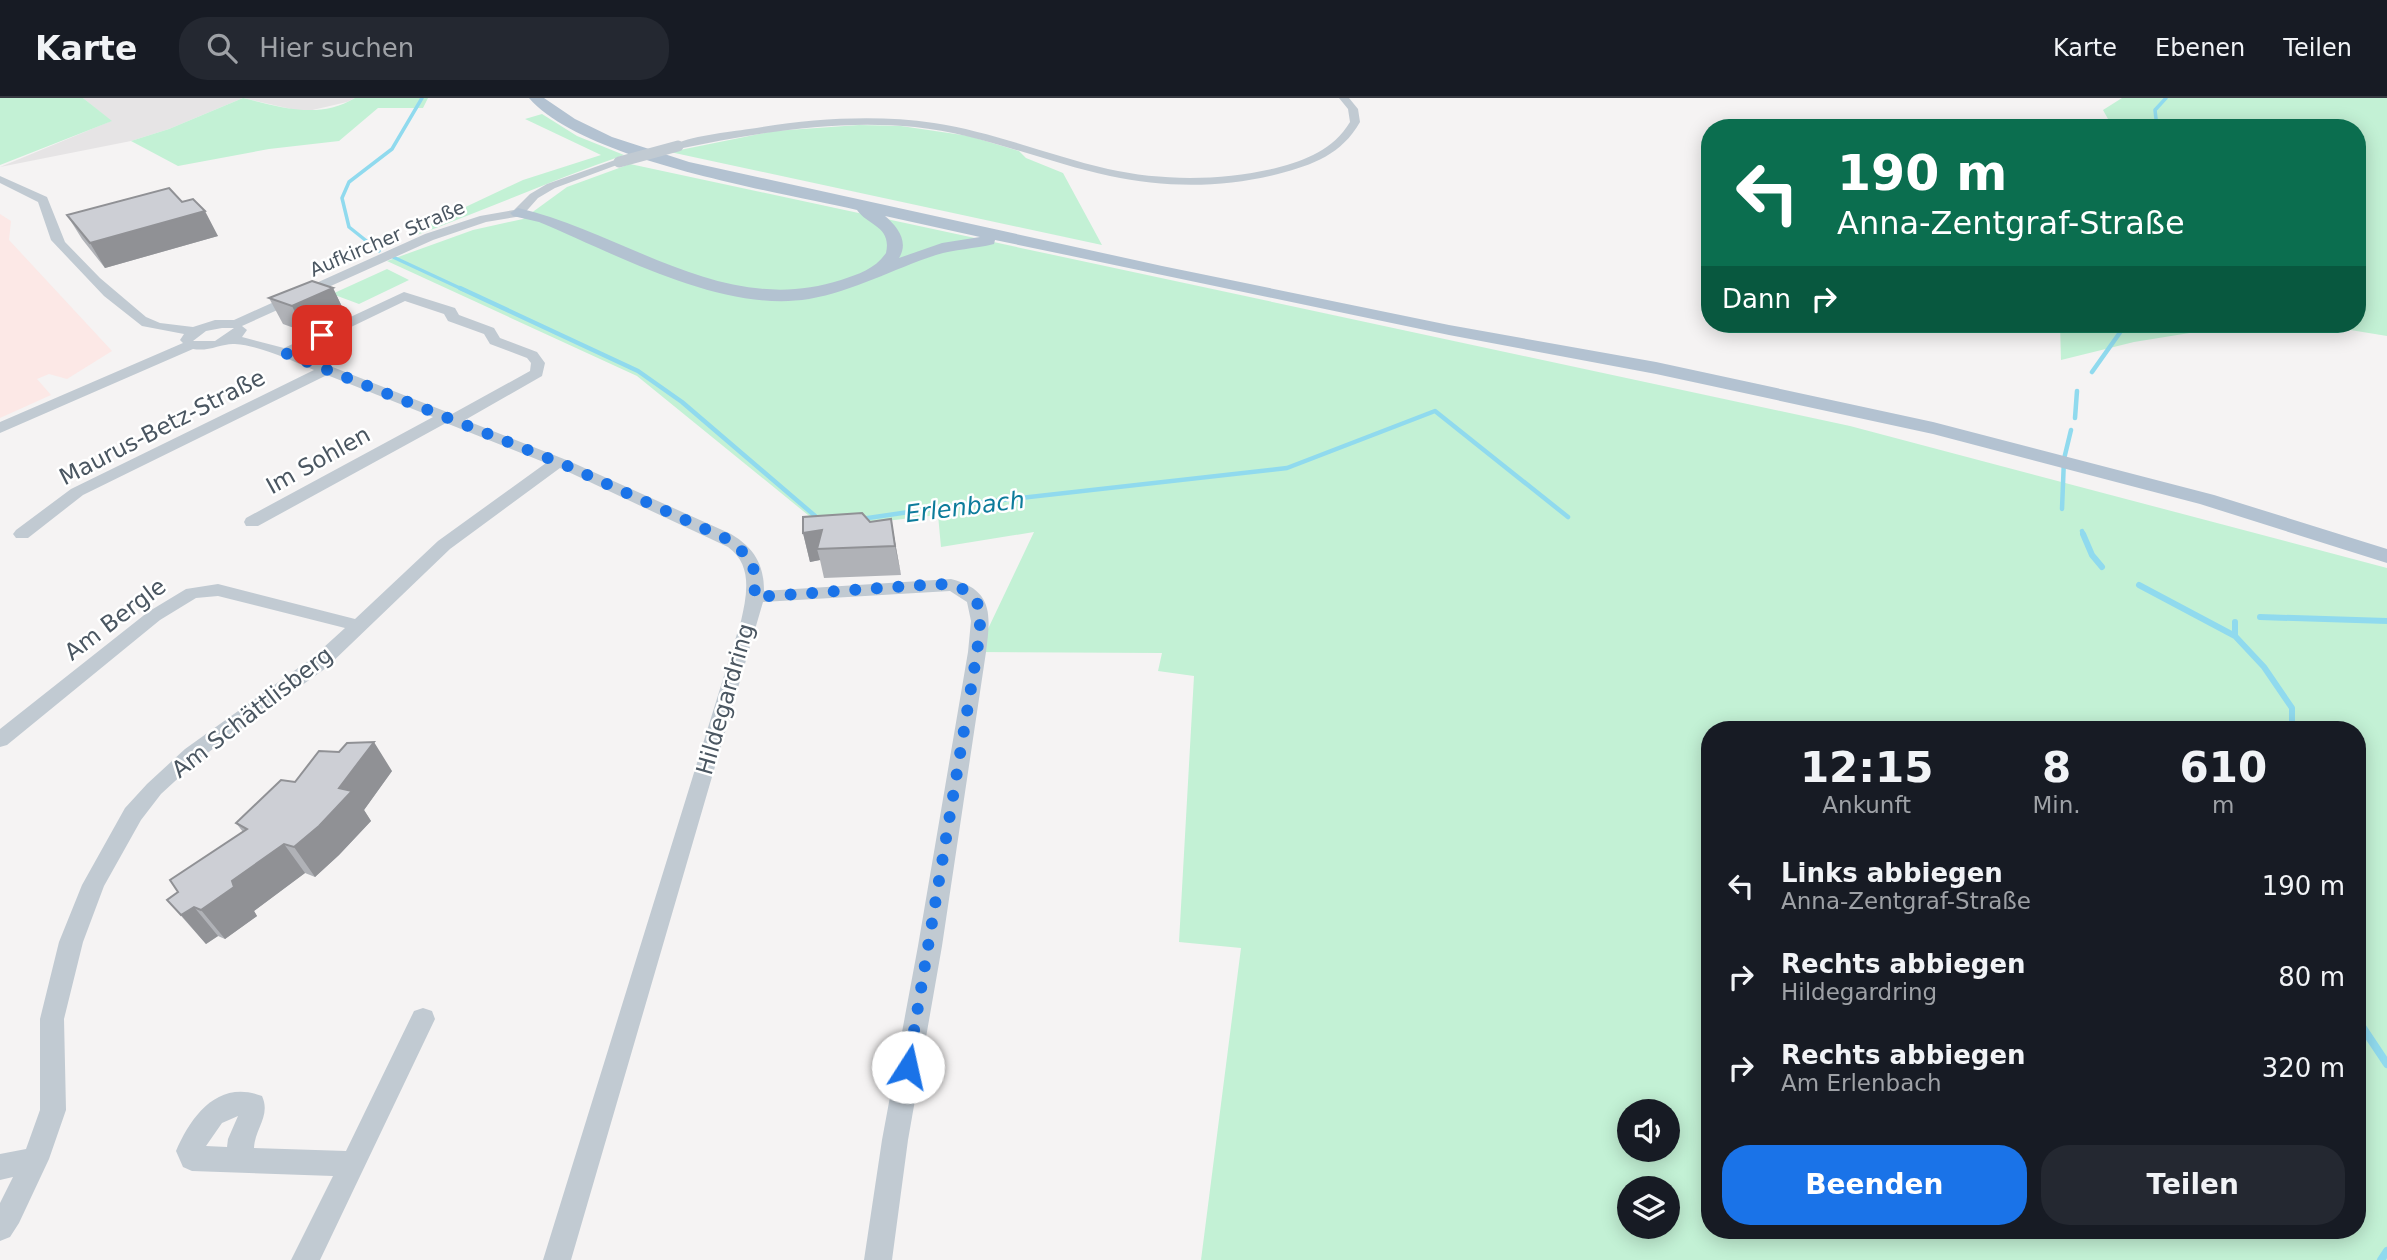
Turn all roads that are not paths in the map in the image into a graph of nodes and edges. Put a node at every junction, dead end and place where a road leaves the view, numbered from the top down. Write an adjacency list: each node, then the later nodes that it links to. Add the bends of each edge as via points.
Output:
1 (536, 98): 4 (main road, via 578,126 636,151)
2 (1344, 98): 5 (street, bridge, via 1353,109 1355,122 1331,151 1307,163 1243,178 1163,180 1122,175 993,138 892,122 781,127 619,162 551,186)
3 (0, 179): 10 (street, Aufkircher Straße, via 43,200 54,236 127,310 141,320)
4 (838, 199): 6 (main road); 8 (main road, via 876,215 890,227 895,242)
5 (518, 213): 8 (main road, via 544,219 728,292 753,296 798,295 841,286); 9 (street, Aufkircher Straße, via 429,237)
6 (945, 223): 7 (main road); 8 (main road)
7 (1055, 247): 8 (main road, via 969,242); 18 (main road, via 1945,431 2120,476)
8 (891, 264)
9 (234, 332): 10 (street, Aufkircher Straße, via 214,345); 11 (street, Hildegardring)
10 (192, 338): 14 (street)
11 (285, 353): 12 (street, Hildegardring); 13 (street, Im Sohlen, via 404,296 450,310 453,318 489,331 495,341 533,355 537,373)
12 (327, 369): 13 (street, Hildegardring); 17 (street, Maurus-Betz-Straße, via 77,492)
13 (448, 419): 15 (street, Hildegardring); 16 (street, Im Sohlen)
14 (0, 428)
15 (558, 462): 19 (street, Hildegardring, via 694,523 746,552 754,566); 20 (street, Am Schättlisberg, via 444,545)
16 (252, 522)
17 (22, 534)
18 (2387, 556)
19 (754, 597): 29 (street, Hildegardring); 30 (street, via 951,585 975,596 980,609 977,652)
20 (359, 626): 21 (street, Am Bergle, via 218,590 192,593 155,616); 23 (street, Am Schättlisberg, via 295,682 192,754 133,814 93,885 71,942 52,1019 53,1110)
21 (0, 740)
22 (423, 1019): 25 (street)
23 (36, 1159): 26 (street); 27 (street, Am Schättlisberg)
24 (240, 1159): 25 (street)
25 (353, 1164): 28 (street)
26 (0, 1167)
27 (0, 1227)
28 (305, 1260)
29 (557, 1260)
30 (878, 1260)

